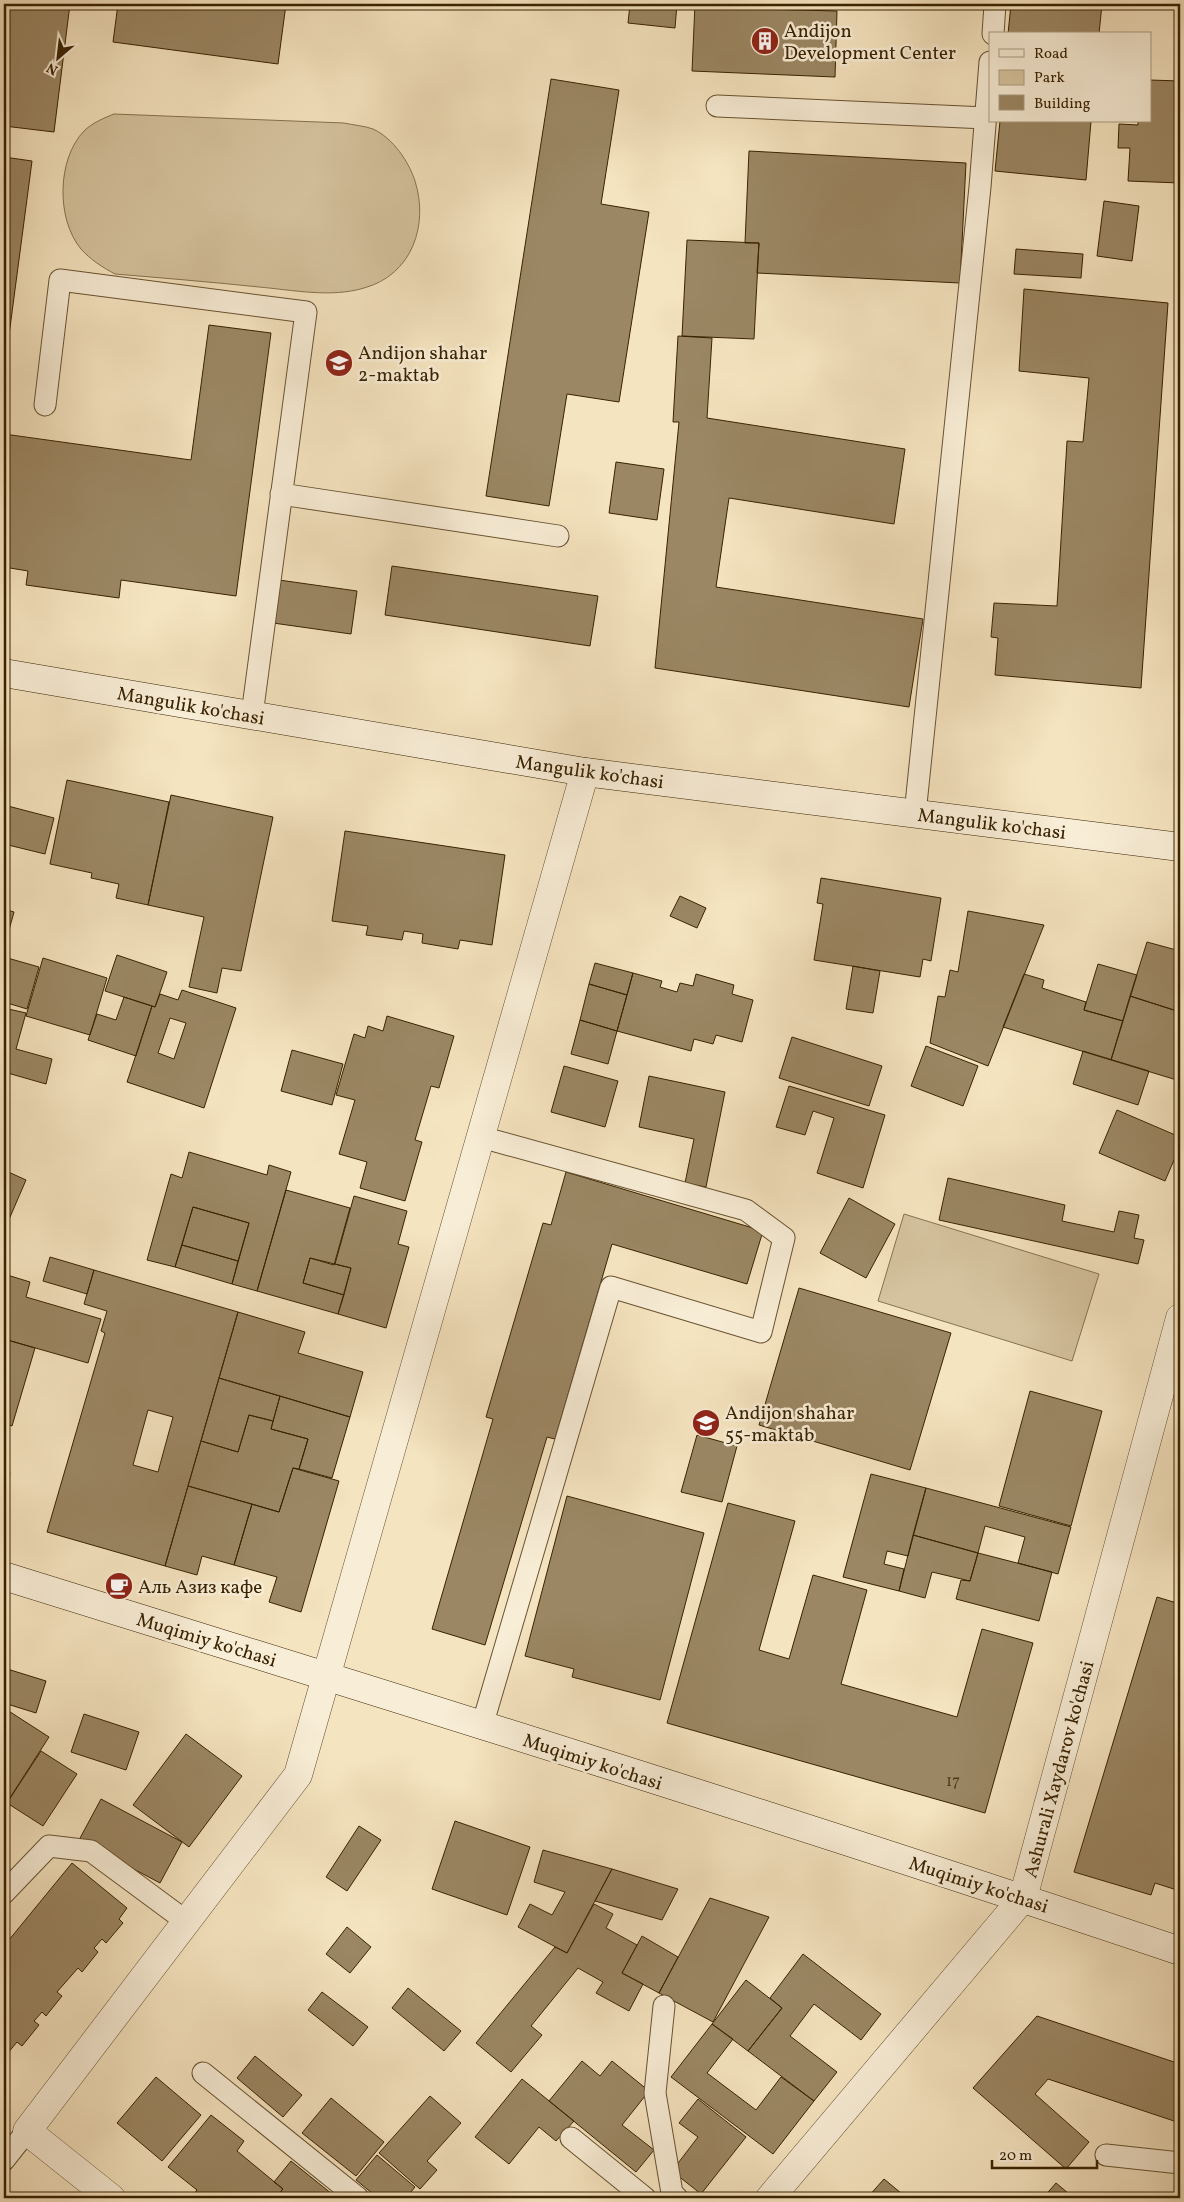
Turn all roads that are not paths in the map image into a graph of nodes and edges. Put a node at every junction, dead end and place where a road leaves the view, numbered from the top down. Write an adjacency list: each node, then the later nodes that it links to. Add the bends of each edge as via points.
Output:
1 (995, 4): 2 (lane)
2 (993, 32)
3 (989, 76): 5 (lane)
4 (717, 106): 5 (lane)
5 (986, 118): 12 (lane)
6 (45, 405): 7 (lane, via 60,280 306,312)
7 (281, 494): 8 (lane); 10 (lane)
8 (558, 536)
9 (4, 673): 10 (street, Mangulik ko'chasi)
10 (252, 715): 11 (street, Mangulik ko'chasi)
11 (585, 772): 12 (street, Mangulik ko'chasi); 14 (street)
12 (915, 814): 13 (street, Mangulik ko'chasi)
13 (1180, 847)
14 (481, 1137): 17 (street); 18 (lane, via 746,1210 784,1238 761,1332 611,1287)
15 (1180, 1318): 20 (street, Ashurali Xaydarov ko'chasi)
16 (4, 1576): 17 (street, Muqimiy ko'chasi)
17 (327, 1677): 18 (street, Muqimiy ko'chasi); 21 (street, via 298,1775)
18 (482, 1726): 20 (street, Muqimiy ko'chasi)
19 (4, 1893): 21 (lane, via 49,1846 90,1850)
20 (1022, 1898): 22 (street, Muqimiy ko'chasi); 34 (street, Ashurali Xaydarov ko'chasi)
21 (187, 1922): 25 (street)
22 (1180, 1951)
23 (664, 2006): 33 (lane, via 655,2093 672,2193)
24 (203, 2073): 31 (lane)
25 (27, 2131): 28 (lane); 30 (street)
26 (571, 2138): 32 (lane)
27 (1106, 2155): 29 (lane)
28 (4, 2160)
29 (1180, 2163)
30 (111, 2198)
31 (358, 2198)
32 (645, 2198)
33 (678, 2198)
34 (770, 2198)

